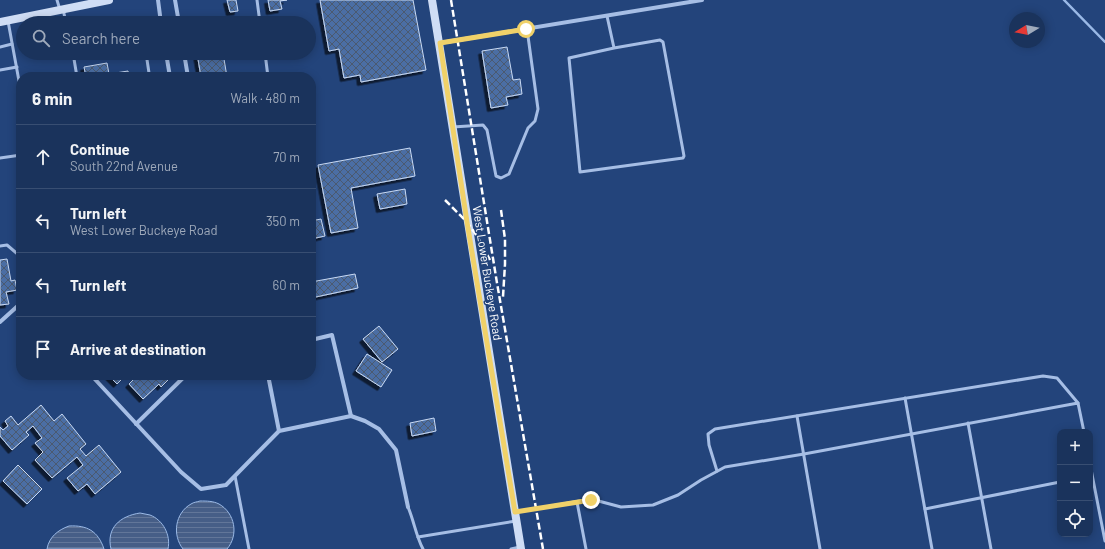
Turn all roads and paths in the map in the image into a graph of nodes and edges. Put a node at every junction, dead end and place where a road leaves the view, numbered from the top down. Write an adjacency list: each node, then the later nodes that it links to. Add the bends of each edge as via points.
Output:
1 (57, 0): 9 (lane)
2 (109, 0): 8 (main road)
3 (158, 0): 12 (street)
4 (175, 0): 13 (street)
5 (257, 0): 14 (lane)
6 (432, 0): 19 (main road, West Lower Buckeye Road)
7 (702, 0): 15 (street)
8 (79, 3): 9 (main road)
9 (61, 10): 10 (main road); 11 (lane)
10 (32, 16)
11 (63, 16)
12 (160, 16)
13 (178, 16)
14 (259, 16)
15 (607, 16): 18 (street); 22 (lane)
16 (16, 19): 17 (main road)
17 (4, 22): 20 (lane)
18 (526, 29): 19 (street); 36 (lane, via 538,109 535,121 528,128 509,174 501,178 496,176 487,130 483,125)
19 (440, 43): 36 (main road, West Lower Buckeye Road)
20 (12, 44): 21 (lane); 28 (lane)
21 (0, 47)
22 (614, 48): 22 (lane, via 660,40 663,42 683,158 580,172 569,58)
23 (74, 60): 31 (lane)
24 (147, 60): 32 (lane)
25 (167, 60): 33 (street)
26 (185, 60): 34 (street)
27 (266, 60): 35 (lane)
28 (17, 67): 29 (lane); 30 (lane)
29 (0, 70)
30 (18, 72)
31 (76, 72)
32 (149, 72)
33 (169, 72)
34 (187, 72)
35 (267, 72)
36 (453, 127): 65 (main road, West Lower Buckeye Road)
37 (16, 156): 38 (lane)
38 (0, 158)
39 (0, 246): 40 (lane, via 7,245)
40 (16, 253)
41 (16, 308): 42 (street)
42 (0, 322)
43 (316, 339): 49 (street, via 332,335)
44 (96, 380): 52 (street)
45 (181, 380): 52 (street)
46 (269, 380): 54 (street)
47 (905, 398): 48 (lane, via 1043,376 1058,378); 50 (lane); 55 (lane)
48 (1078, 403): 51 (lane); 53 (lane)
49 (351, 416): 54 (street); 63 (street, via 379,429 396,450)
50 (797, 416): 56 (lane); 57 (lane, via 715,429 708,434)
51 (968, 423): 55 (lane); 61 (lane)
52 (136, 424): 58 (street, via 181,472 201,489 226,485)
53 (1083, 429)
54 (279, 431): 58 (street)
55 (911, 434): 56 (lane); 64 (lane)
56 (804, 454): 57 (lane, via 725,467); 74 (lane)
57 (717, 471): 62 (lane, via 678,495 653,505 622,507 591,500)
58 (235, 476): 70 (lane)
59 (1057, 483): 61 (lane)
60 (1093, 485): 68 (lane)
61 (982, 498): 64 (lane); 76 (lane)
62 (577, 502): 65 (lane); 73 (lane)
63 (408, 507): 67 (lane)
64 (925, 509): 75 (lane)
65 (515, 512): 66 (main road, West Lower Buckeye Road)
66 (516, 521): 67 (lane); 69 (main road, West Lower Buckeye Road)
67 (418, 537): 71 (lane)
68 (1105, 541)
69 (520, 548): 72 (lane)
70 (249, 549)
71 (423, 549)
72 (511, 549)
73 (586, 549)
74 (820, 549)
75 (932, 549)
76 (991, 549)

